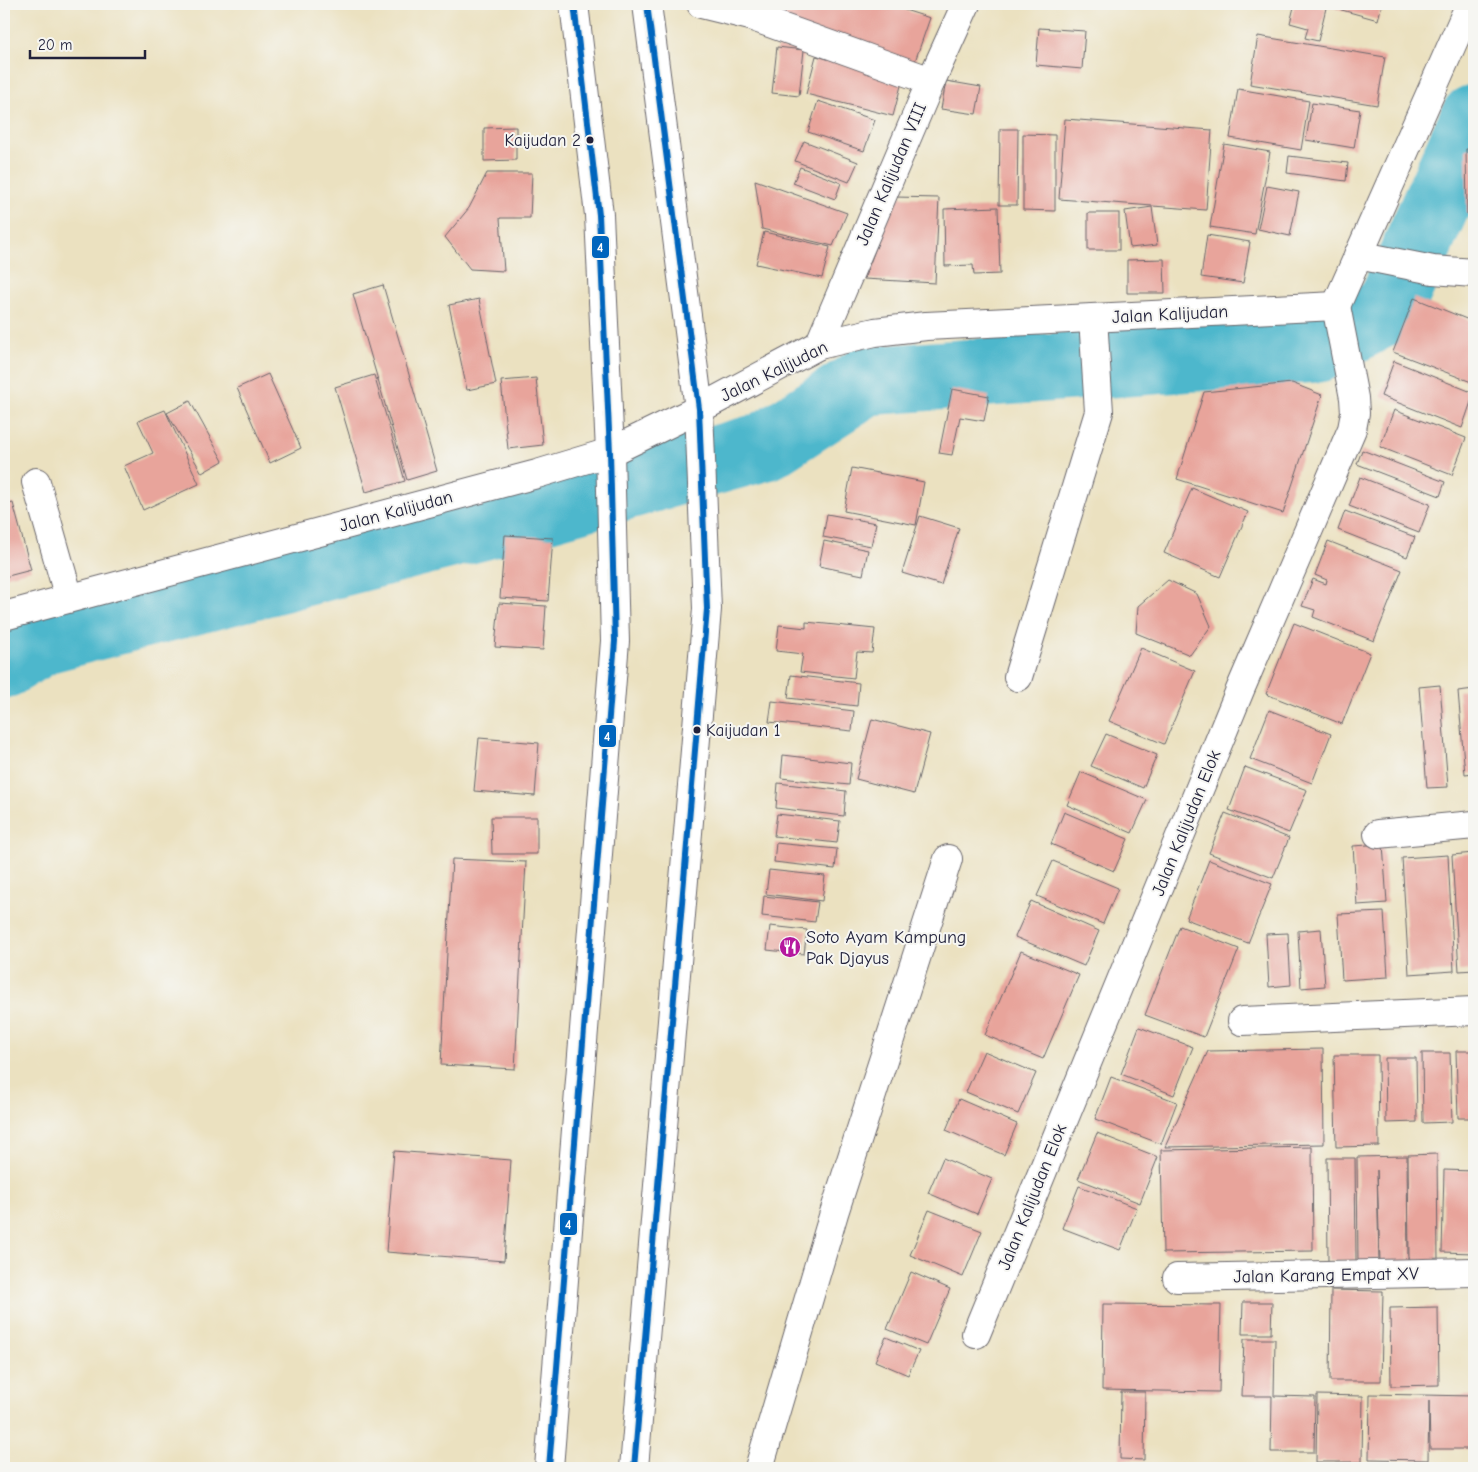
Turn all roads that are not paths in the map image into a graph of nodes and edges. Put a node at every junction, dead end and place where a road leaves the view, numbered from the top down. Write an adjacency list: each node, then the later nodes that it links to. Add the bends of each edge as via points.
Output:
1 (574, 4): 13 (street, via 599,215)
2 (648, 4): 12 (street)
3 (701, 4): 6 (street, via 750,16)
4 (966, 4): 6 (street, Jalan Kalijudan VIII)
5 (1470, 4): 7 (street)
6 (930, 81): 11 (street, Jalan Kalijudan VIII)
7 (1358, 256): 8 (street, via 1433,270); 9 (street)
8 (1474, 273)
9 (1338, 316): 10 (street, Jalan Kalijudan); 25 (street, Jalan Kalijudan Elok, via 1351,378 1355,413 1352,429 1240,690)
10 (1094, 327): 11 (street, Jalan Kalijudan, via 926,326 875,332); 17 (street, via 1099,412)
11 (819, 345): 12 (street, Jalan Kalijudan)
12 (699, 409): 13 (street, Jalan Kalijudan); 27 (street, via 707,609)
13 (610, 465): 15 (street, Jalan Kalijudan, via 537,474); 26 (street, via 615,641)
14 (36, 482): 15 (street)
15 (69, 598): 16 (street, Jalan Kalijudan)
16 (4, 616)
17 (1018, 677)
18 (1474, 825): 19 (street)
19 (1378, 834)
20 (948, 859): 28 (street, via 834,1213)
21 (1474, 1011): 22 (street)
22 (1242, 1021)
23 (1474, 1272): 24 (street, Jalan Karang Empat XV)
24 (1177, 1278)
25 (976, 1334)
26 (549, 1468)
27 (634, 1468)
28 (759, 1468)

